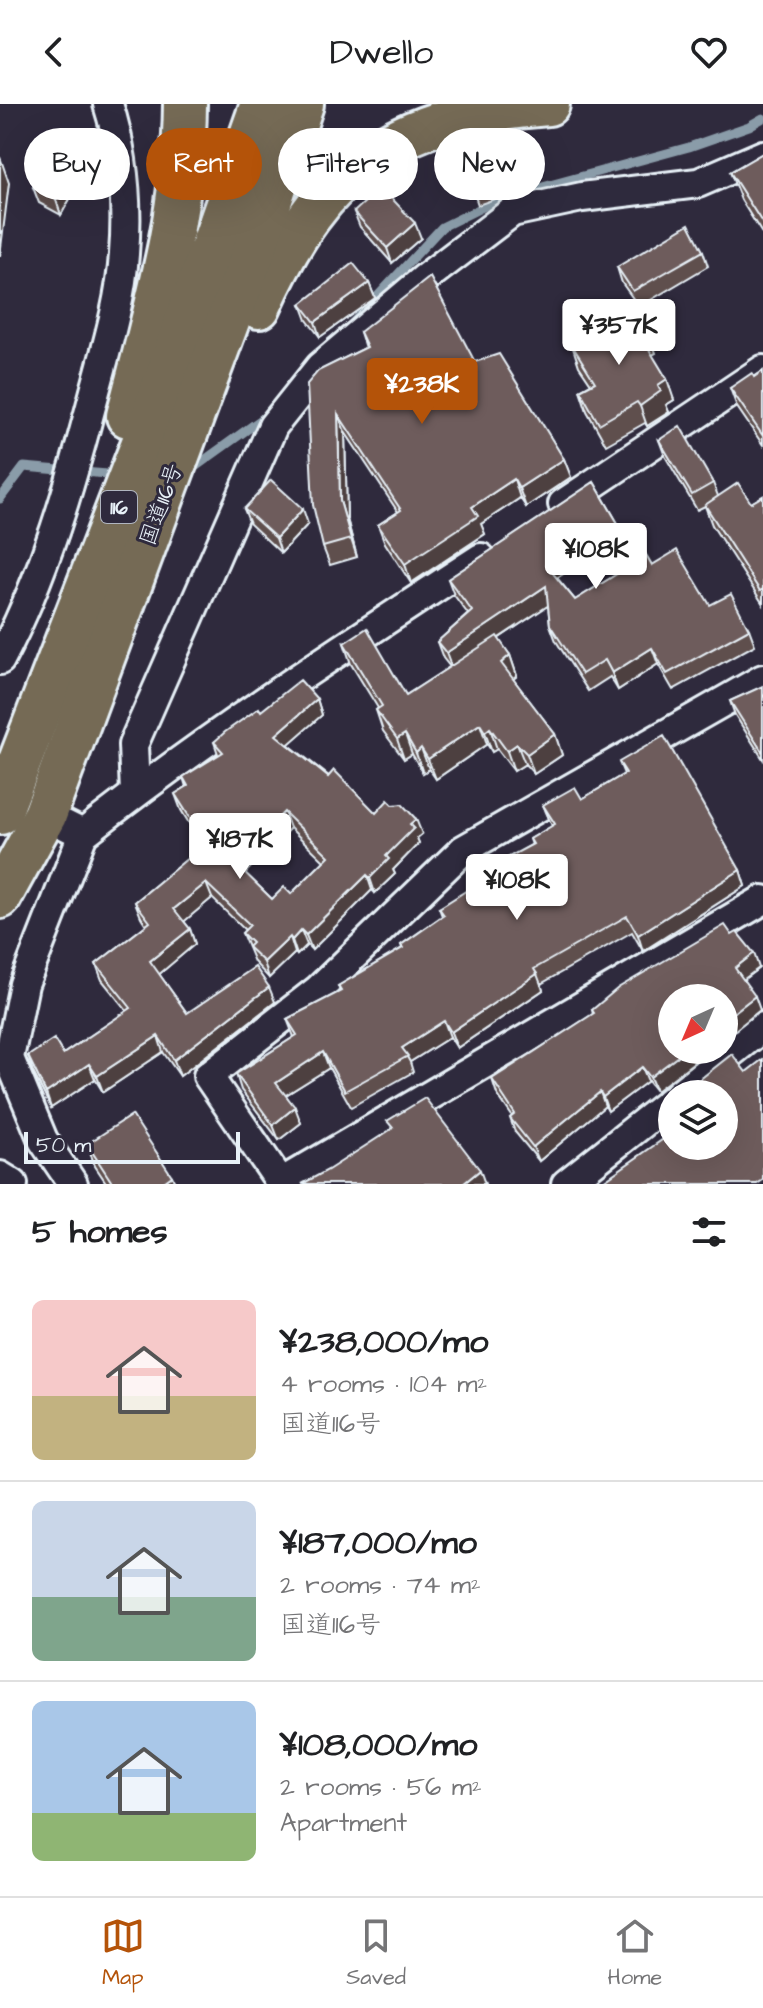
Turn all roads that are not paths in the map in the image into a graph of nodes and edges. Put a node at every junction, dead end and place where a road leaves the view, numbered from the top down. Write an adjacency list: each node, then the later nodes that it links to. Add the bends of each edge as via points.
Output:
1 (108, 104): 12 (street, via 121,145 124,238 114,319 69,487 37,581)
2 (185, 104): 11 (highway, via 185,165 169,255)
3 (262, 104): 11 (highway, 国道116号 / 116)
4 (302, 104): 8 (highway, 国道116号 / 116)
5 (548, 104): 8 (highway, 116, via 491,108 438,121 360,162 329,192 274,272 209,418)
6 (763, 155): 14 (street, via 698,183 582,197 512,212 320,367 273,426 133,745)
7 (763, 370): 9 (street)
8 (170, 480): 16 (highway, 国道116号 / 116)
9 (538, 521)
10 (498, 547): 14 (street)
11 (72, 632): 15 (highway, 国道116号 / 116)
12 (0, 660)
13 (763, 679): 24 (street, via 463,850 318,990 208,1076)
14 (135, 793): 17 (street)
15 (0, 813)
16 (45, 815): 17 (street); 18 (highway, 国道116号 / 116)
17 (83, 834): 26 (street, via 24,984 9,1058 43,1140)
18 (0, 897)
19 (762, 902): 24 (street)
20 (763, 1027): 21 (street)
21 (697, 1080)
22 (658, 1111): 27 (street)
23 (0, 1176): 25 (street)
24 (280, 1183)
25 (13, 1184)
26 (73, 1184)
27 (566, 1184)

